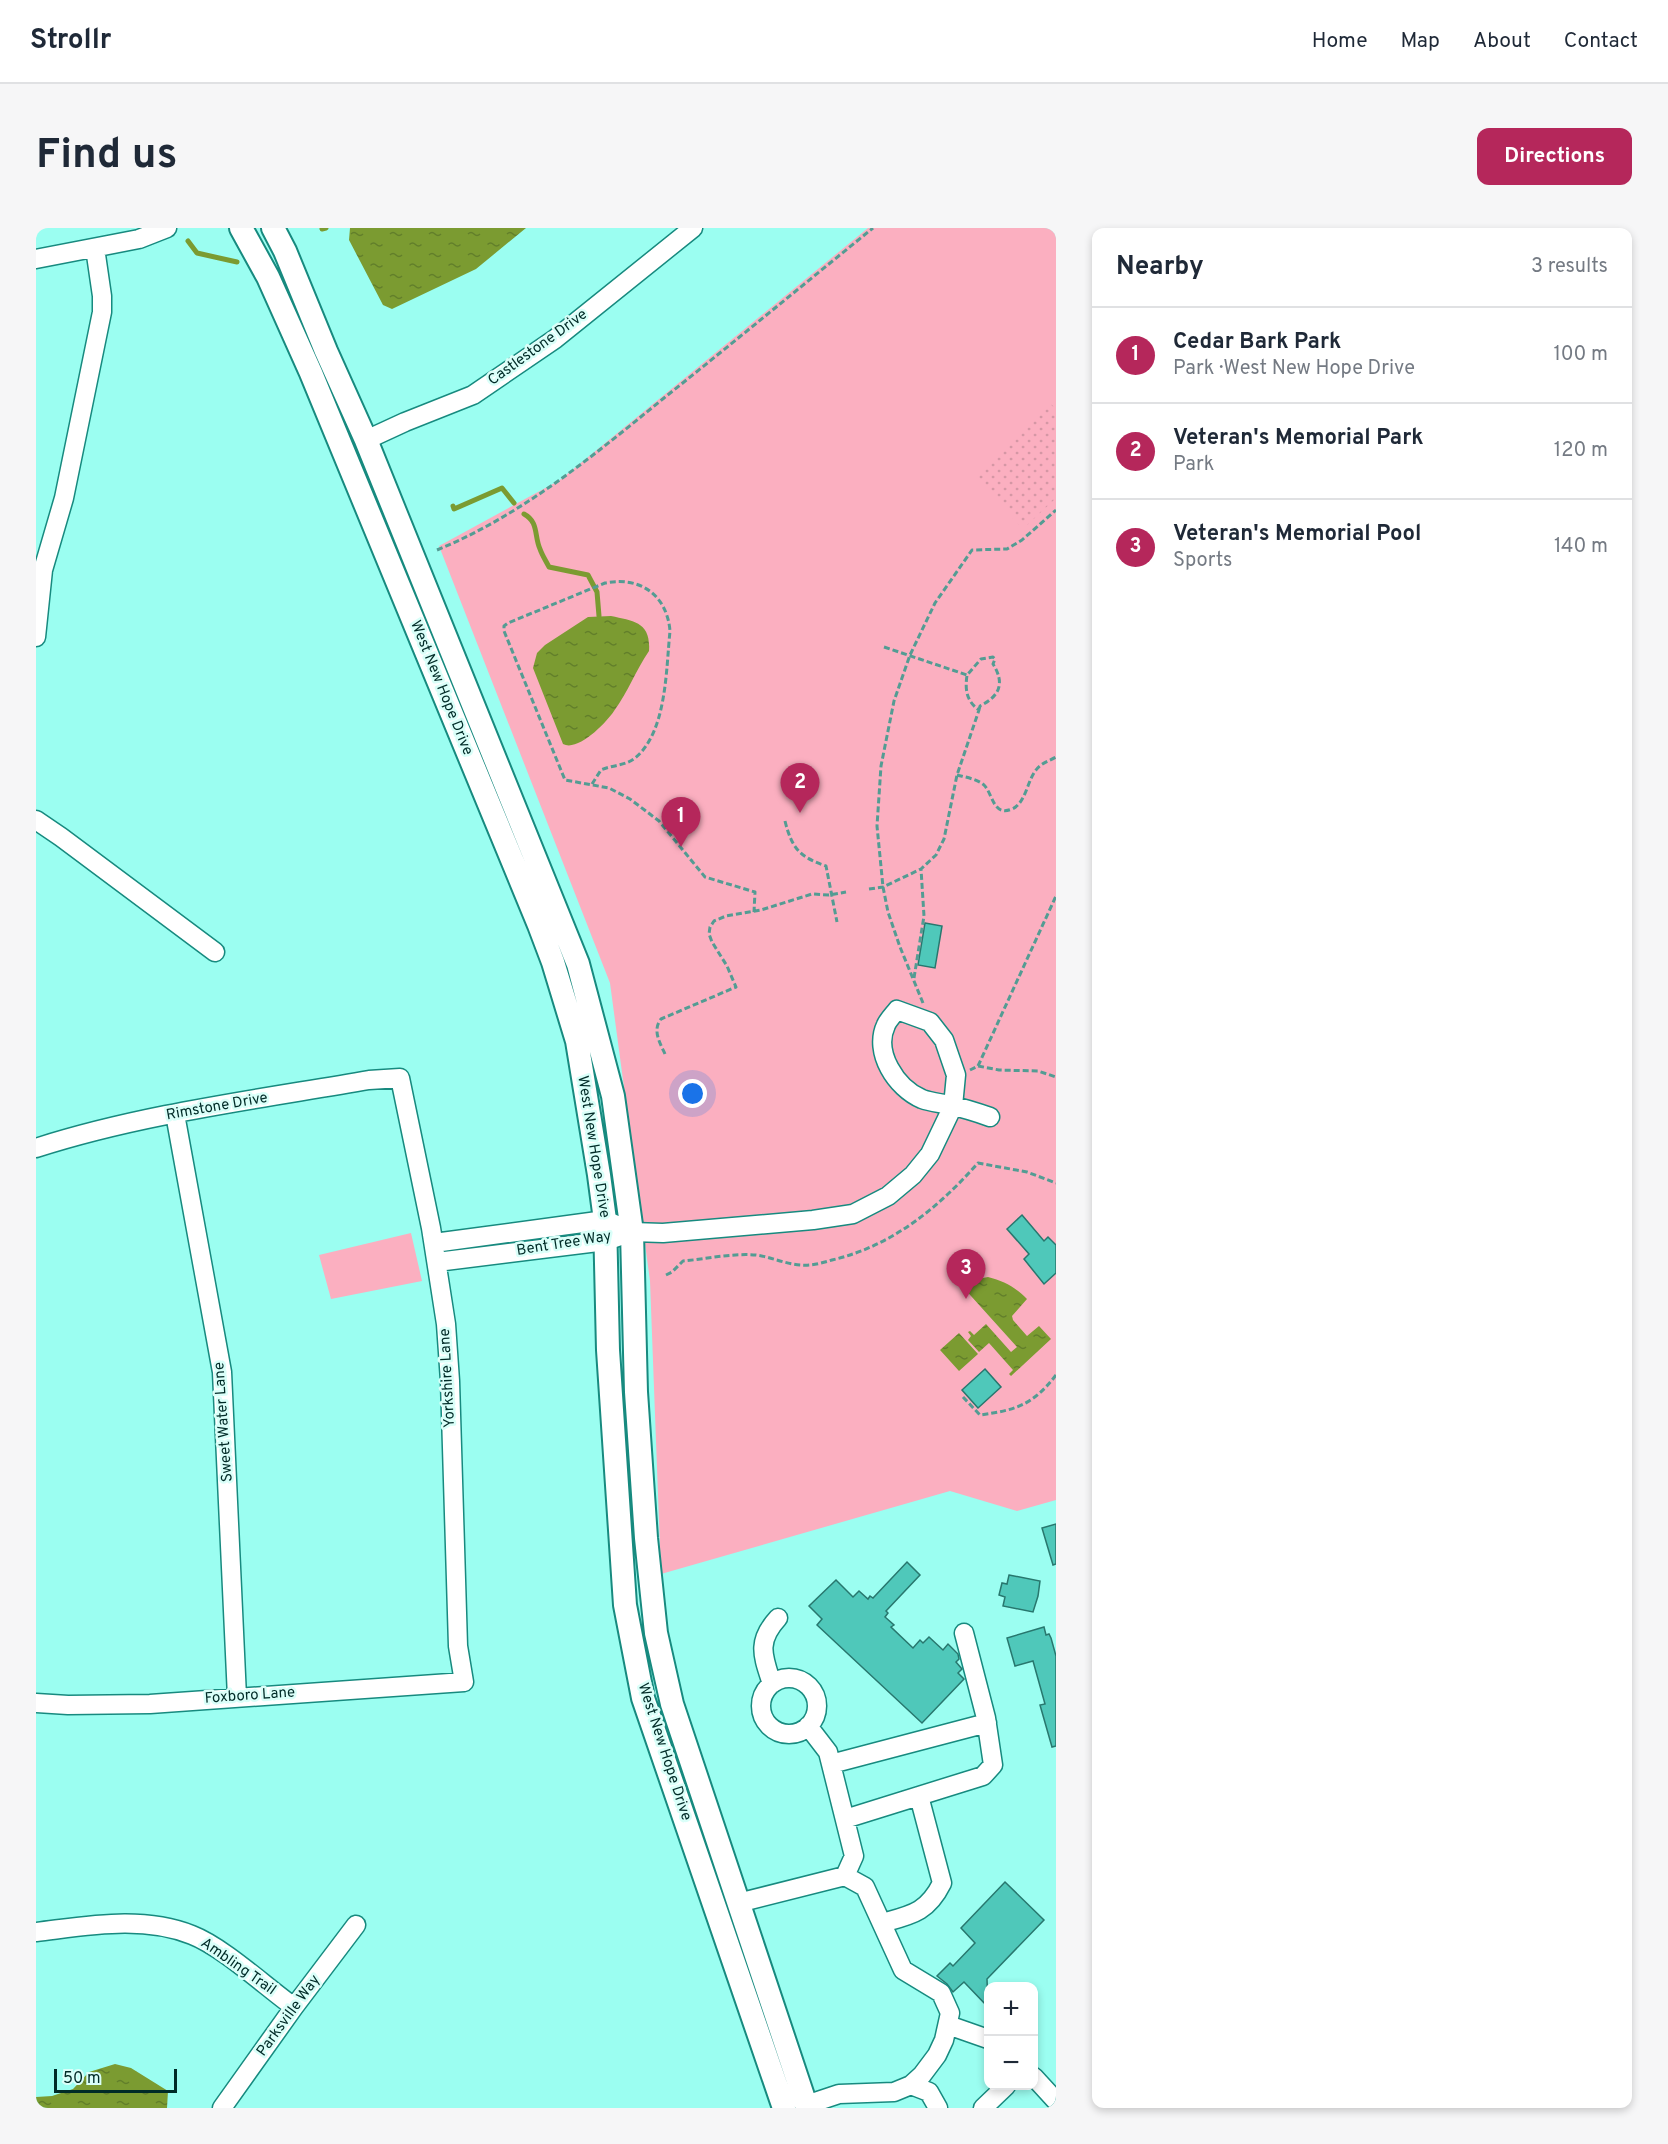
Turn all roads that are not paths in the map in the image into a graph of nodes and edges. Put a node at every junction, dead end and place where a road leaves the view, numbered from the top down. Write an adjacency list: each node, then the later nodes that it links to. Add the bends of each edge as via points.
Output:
1 (167, 228): 5 (street, via 139,239)
2 (241, 228): 16 (main road, West New Hope Drive, via 268,277 311,373 553,962 577,1041)
3 (273, 228): 7 (main road, West New Hope Drive)
4 (693, 228): 7 (street, Castlestone Drive, via 555,339 473,395)
5 (95, 248): 6 (street); 8 (street, via 102,312 64,498 43,570)
6 (36, 259)
7 (366, 440): 17 (main road, West New Hope Drive, via 578,964 613,1096)
8 (36, 637)
9 (36, 820): 10 (street)
10 (215, 952)
11 (400, 1078): 13 (street, Rimstone Drive); 18 (street, Yorkshire Lane)
12 (953, 1106): 12 (street, via 921,1099 890,1071 882,1049 885,1027 897,1010 930,1022 944,1040 956,1074); 14 (street); 17 (street, via 930,1154 913,1175 888,1196 853,1214 663,1233)
13 (175, 1114): 15 (street, Rimstone Drive); 24 (street, Sweet Water Lane, via 222,1372)
14 (990, 1117)
15 (36, 1148)
16 (605, 1230): 17 (street, Bent Tree Way); 18 (street, Bent Tree Way); 19 (street, Bent Tree Way); 43 (main road, West New Hope Drive, via 608,1350 625,1605 641,1687)
17 (632, 1232): 32 (main road, West New Hope Drive, via 636,1392 656,1633 672,1704)
18 (434, 1243): 19 (street, Yorkshire Lane)
19 (437, 1262): 22 (street, Yorkshire Lane, via 450,1381 458,1646)
20 (778, 1618): 23 (street, via 762,1643)
21 (964, 1634): 26 (street)
22 (464, 1682): 24 (street, Foxboro Lane)
23 (772, 1684): 27 (street, via 789,1678 807,1684 813,1691 817,1710); 27 (street, via 762,1700 769,1724 775,1730 793,1734)
24 (237, 1697): 25 (street, Foxboro Lane, via 150,1704)
25 (36, 1702)
26 (987, 1723): 28 (street); 29 (street, via 993,1765 983,1776)
27 (808, 1726): 28 (street, via 828,1752)
28 (831, 1764): 30 (street)
29 (919, 1796): 30 (street); 33 (street, via 942,1883 919,1913)
30 (845, 1818): 31 (street, via 854,1856)
31 (845, 1876): 32 (street); 33 (street, via 865,1887)
32 (738, 1903): 43 (main road, West New Hope Drive)
33 (882, 1923): 37 (street, via 903,1970 941,1993 950,2013)
34 (356, 1925): 36 (street, Parksville Way)
35 (36, 1932): 36 (street, Ambling Trail, via 112,1923 147,1924 192,1935)
36 (294, 2007): 44 (street, Parksville Way)
37 (948, 2025): 38 (street); 40 (street, via 937,2055)
38 (984, 2038)
39 (1038, 2082): 42 (street)
40 (911, 2085): 43 (street, via 894,2092 839,2094); 45 (street, via 929,2092)
41 (1001, 2090): 46 (street)
42 (1056, 2102)
43 (799, 2107)
44 (222, 2108)
45 (938, 2108)
46 (984, 2108)

